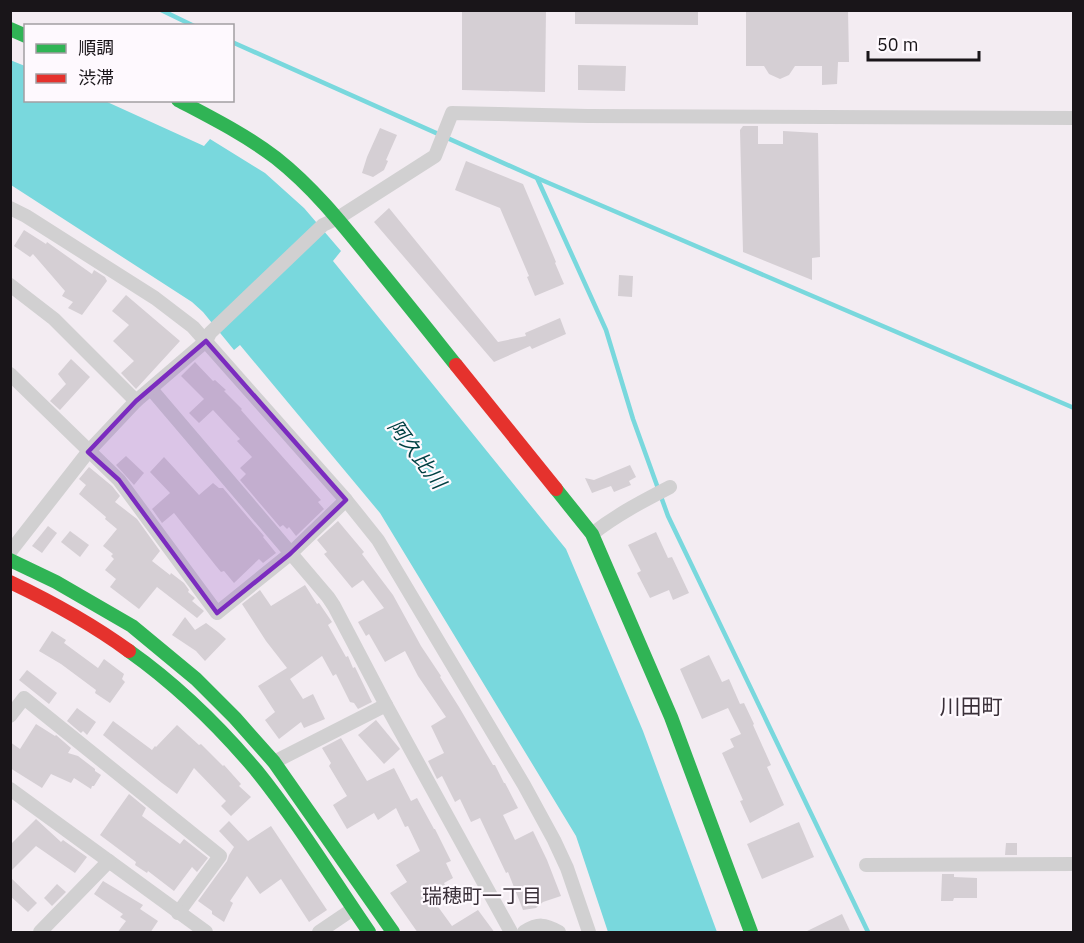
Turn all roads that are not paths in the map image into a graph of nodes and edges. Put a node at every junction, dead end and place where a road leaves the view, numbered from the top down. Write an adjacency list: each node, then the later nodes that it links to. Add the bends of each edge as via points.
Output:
1 (10, 29): 2 (street)
2 (24, 35)
3 (182, 102): 6 (street, via 256,143)
4 (1074, 117): 6 (street, via 452,113 435,156)
5 (10, 208): 8 (street, via 155,298)
6 (338, 218): 8 (street, via 323,225); 15 (street)
7 (10, 285): 11 (street, via 54,319)
8 (208, 337): 10 (street); 14 (street)
9 (10, 374): 12 (street)
10 (151, 389): 11 (street); 17 (street)
11 (136, 401): 12 (street)
12 (88, 452): 16 (street); 17 (street, via 119,480 217,613)
13 (670, 487): 15 (street)
14 (346, 500): 17 (street); 37 (street, via 378,540 524,785 567,868)
15 (592, 534): 38 (street, via 671,717)
16 (10, 552)
17 (291, 554): 20 (street, via 334,606)
18 (10, 560): 22 (street, via 132,627 196,679)
19 (10, 582): 27 (street, via 84,619 185,695 255,771)
20 (386, 705): 22 (street); 34 (street)
21 (10, 716): 28 (street, via 24,698 220,856)
22 (274, 762): 33 (street)
23 (13, 796): 24 (street)
24 (109, 861): 28 (street); 29 (street)
25 (1074, 864): 26 (street)
26 (866, 865)
27 (353, 909): 31 (street); 32 (street)
28 (178, 913): 30 (street)
29 (40, 933)
30 (206, 933)
31 (319, 933)
32 (369, 933)
33 (393, 933)
34 (512, 933)
35 (524, 933): 36 (street, via 540,925)
36 (559, 933)
37 (589, 933)
38 (751, 933)

